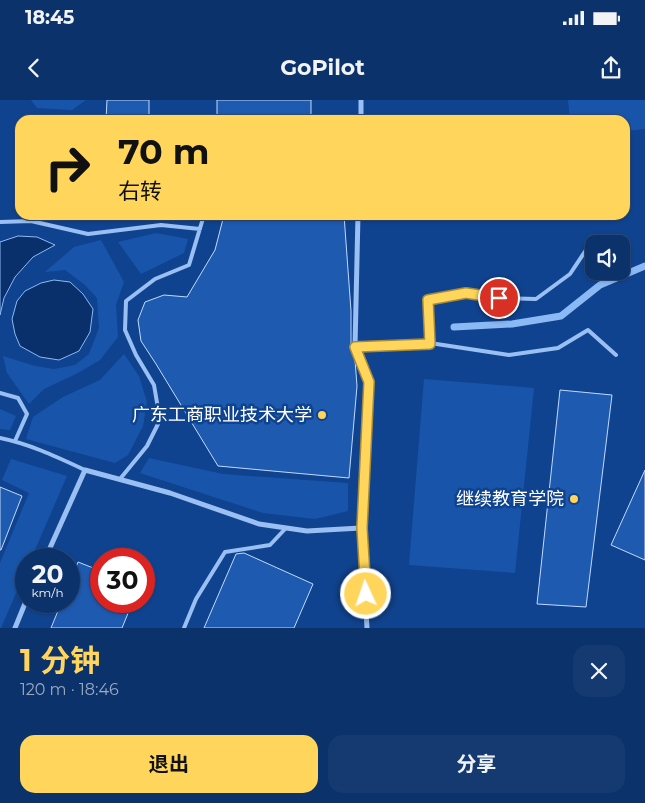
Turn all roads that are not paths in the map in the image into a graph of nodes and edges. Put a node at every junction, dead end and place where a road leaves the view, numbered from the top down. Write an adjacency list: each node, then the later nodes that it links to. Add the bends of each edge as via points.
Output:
1 (361, 100): 2 (street)
2 (360, 115)
3 (203, 220): 6 (lane)
4 (358, 220): 9 (street)
5 (0, 222): 6 (lane, via 31,221 88,234 161,225)
6 (200, 229): 15 (lane, via 189,265 155,279 126,301 125,330 154,385 160,420 147,446)
7 (585, 252): 8 (lane, via 570,274 536,299 466,293 428,300)
8 (430, 344): 9 (lane); 10 (lane, via 509,355 558,348 588,330)
9 (355, 347): 17 (street, via 369,382)
10 (616, 356)
11 (0, 393): 13 (lane, via 18,398 27,414)
12 (0, 438): 13 (lane)
13 (15, 441): 14 (lane)
14 (85, 470): 15 (street); 18 (street)
15 (120, 479): 16 (street, via 259,524)
16 (286, 528): 17 (street, via 307,531); 21 (lane, via 270,546 225,552 196,599)
17 (362, 528): 22 (street)
18 (50, 548)
19 (21, 613): 20 (street)
20 (15, 628)
21 (184, 628)
22 (368, 628)

